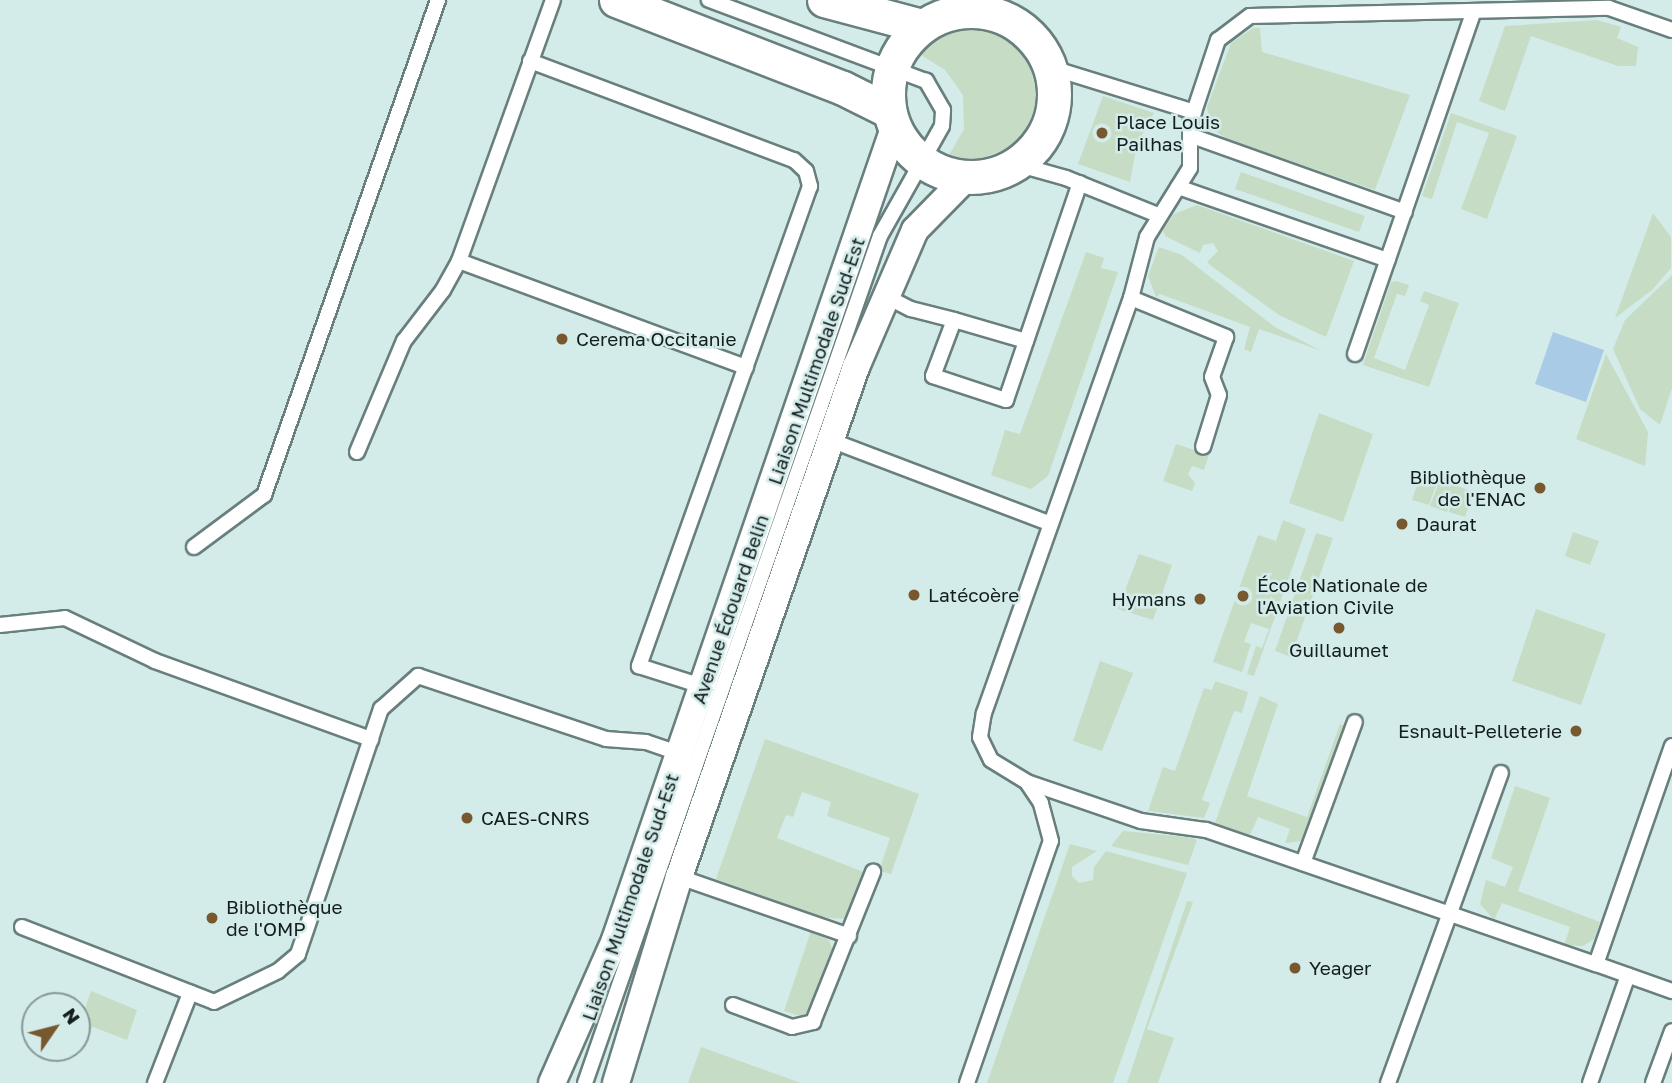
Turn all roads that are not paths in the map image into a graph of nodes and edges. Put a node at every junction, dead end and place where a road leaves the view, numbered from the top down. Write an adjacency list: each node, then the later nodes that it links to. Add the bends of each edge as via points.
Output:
1 (438, 0): 35 (lane, via 264,495)
2 (553, 0): 10 (lane)
3 (616, 0): 14 (street, via 843,88)
4 (709, 0): 11 (lane, Liaison Multimodale Sud-Est)
5 (824, 0): 8 (street)
6 (1009, 11): 8 (street); 12 (street, via 1039,46)
7 (1473, 13): 9 (lane, via 1609,8); 13 (lane, via 1250,16 1218,40); 21 (lane)
8 (935, 14): 11 (street, via 904,44)
9 (1672, 30)
10 (530, 61): 24 (lane); 30 (lane, via 794,160 806,171 810,186)
11 (892, 66): 14 (street, via 887,89); 16 (lane, Liaison Multimodale Sud-Est, via 926,81 943,110 942,126)
12 (1049, 66): 13 (lane); 17 (street, via 1052,114 1042,137)
13 (1194, 112): 15 (lane)
14 (892, 120): 16 (street); 37 (street, Avenue Édouard Belin)
15 (1192, 136): 20 (lane, via 1194,157); 21 (lane)
16 (924, 163): 18 (street); 58 (lane, Liaison Multimodale Sud-Est, via 880,236)
17 (1016, 164): 18 (street, via 987,176); 19 (lane)
18 (965, 178): 25 (street, Avenue Édouard Belin, via 915,230)
19 (1080, 183): 22 (lane); 28 (lane)
20 (1178, 187): 22 (lane); 23 (lane)
21 (1405, 212): 23 (lane)
22 (1157, 215): 26 (lane)
23 (1388, 260): 29 (lane)
24 (459, 261): 30 (lane); 33 (lane, via 404,341)
25 (887, 296): 27 (lane, via 911,309); 31 (street, Avenue Édouard Belin)
26 (1130, 298): 32 (lane, via 1226,337 1212,377 1219,395); 34 (lane)
27 (954, 320): 28 (lane); 28 (lane, via 933,376 1006,400)
28 (1026, 341)
29 (1355, 354)
30 (746, 367): 37 (lane, via 639,666)
31 (830, 440): 34 (lane); 46 (street, Avenue Édouard Belin)
32 (1203, 447)
33 (357, 452)
34 (1051, 524): 43 (lane, via 984,713 980,737 991,760)
35 (194, 547)
36 (0, 625): 39 (lane, via 65,618 155,661)
37 (705, 687): 41 (street, Avenue Édouard Belin)
38 (1355, 722): 44 (lane)
39 (371, 739): 41 (lane, via 381,709 418,676 606,739 646,743); 53 (lane, via 298,954 278,971 214,1002)
40 (1672, 746): 50 (lane)
41 (680, 754): 57 (street, Avenue Édouard Belin, via 615,940)
42 (1501, 773): 47 (lane)
43 (1027, 782): 44 (lane, via 1141,821 1206,830); 60 (lane, via 1041,803 1051,841)
44 (1303, 863): 47 (lane)
45 (873, 872): 49 (lane)
46 (679, 877): 49 (lane); 59 (street, Avenue Édouard Belin)
47 (1449, 913): 50 (lane); 61 (lane)
48 (22, 927): 53 (lane)
49 (849, 936): 54 (lane, via 821,1012 808,1026 792,1027)
50 (1596, 964): 51 (lane)
51 (1628, 975): 52 (lane); 62 (lane)
52 (1672, 991)
53 (190, 993): 56 (lane)
54 (733, 1005)
55 (1672, 1031): 63 (lane)
56 (155, 1083)
57 (552, 1083)
58 (585, 1083)
59 (616, 1083)
60 (968, 1083)
61 (1388, 1083)
62 (1590, 1083)
63 (1653, 1083)

